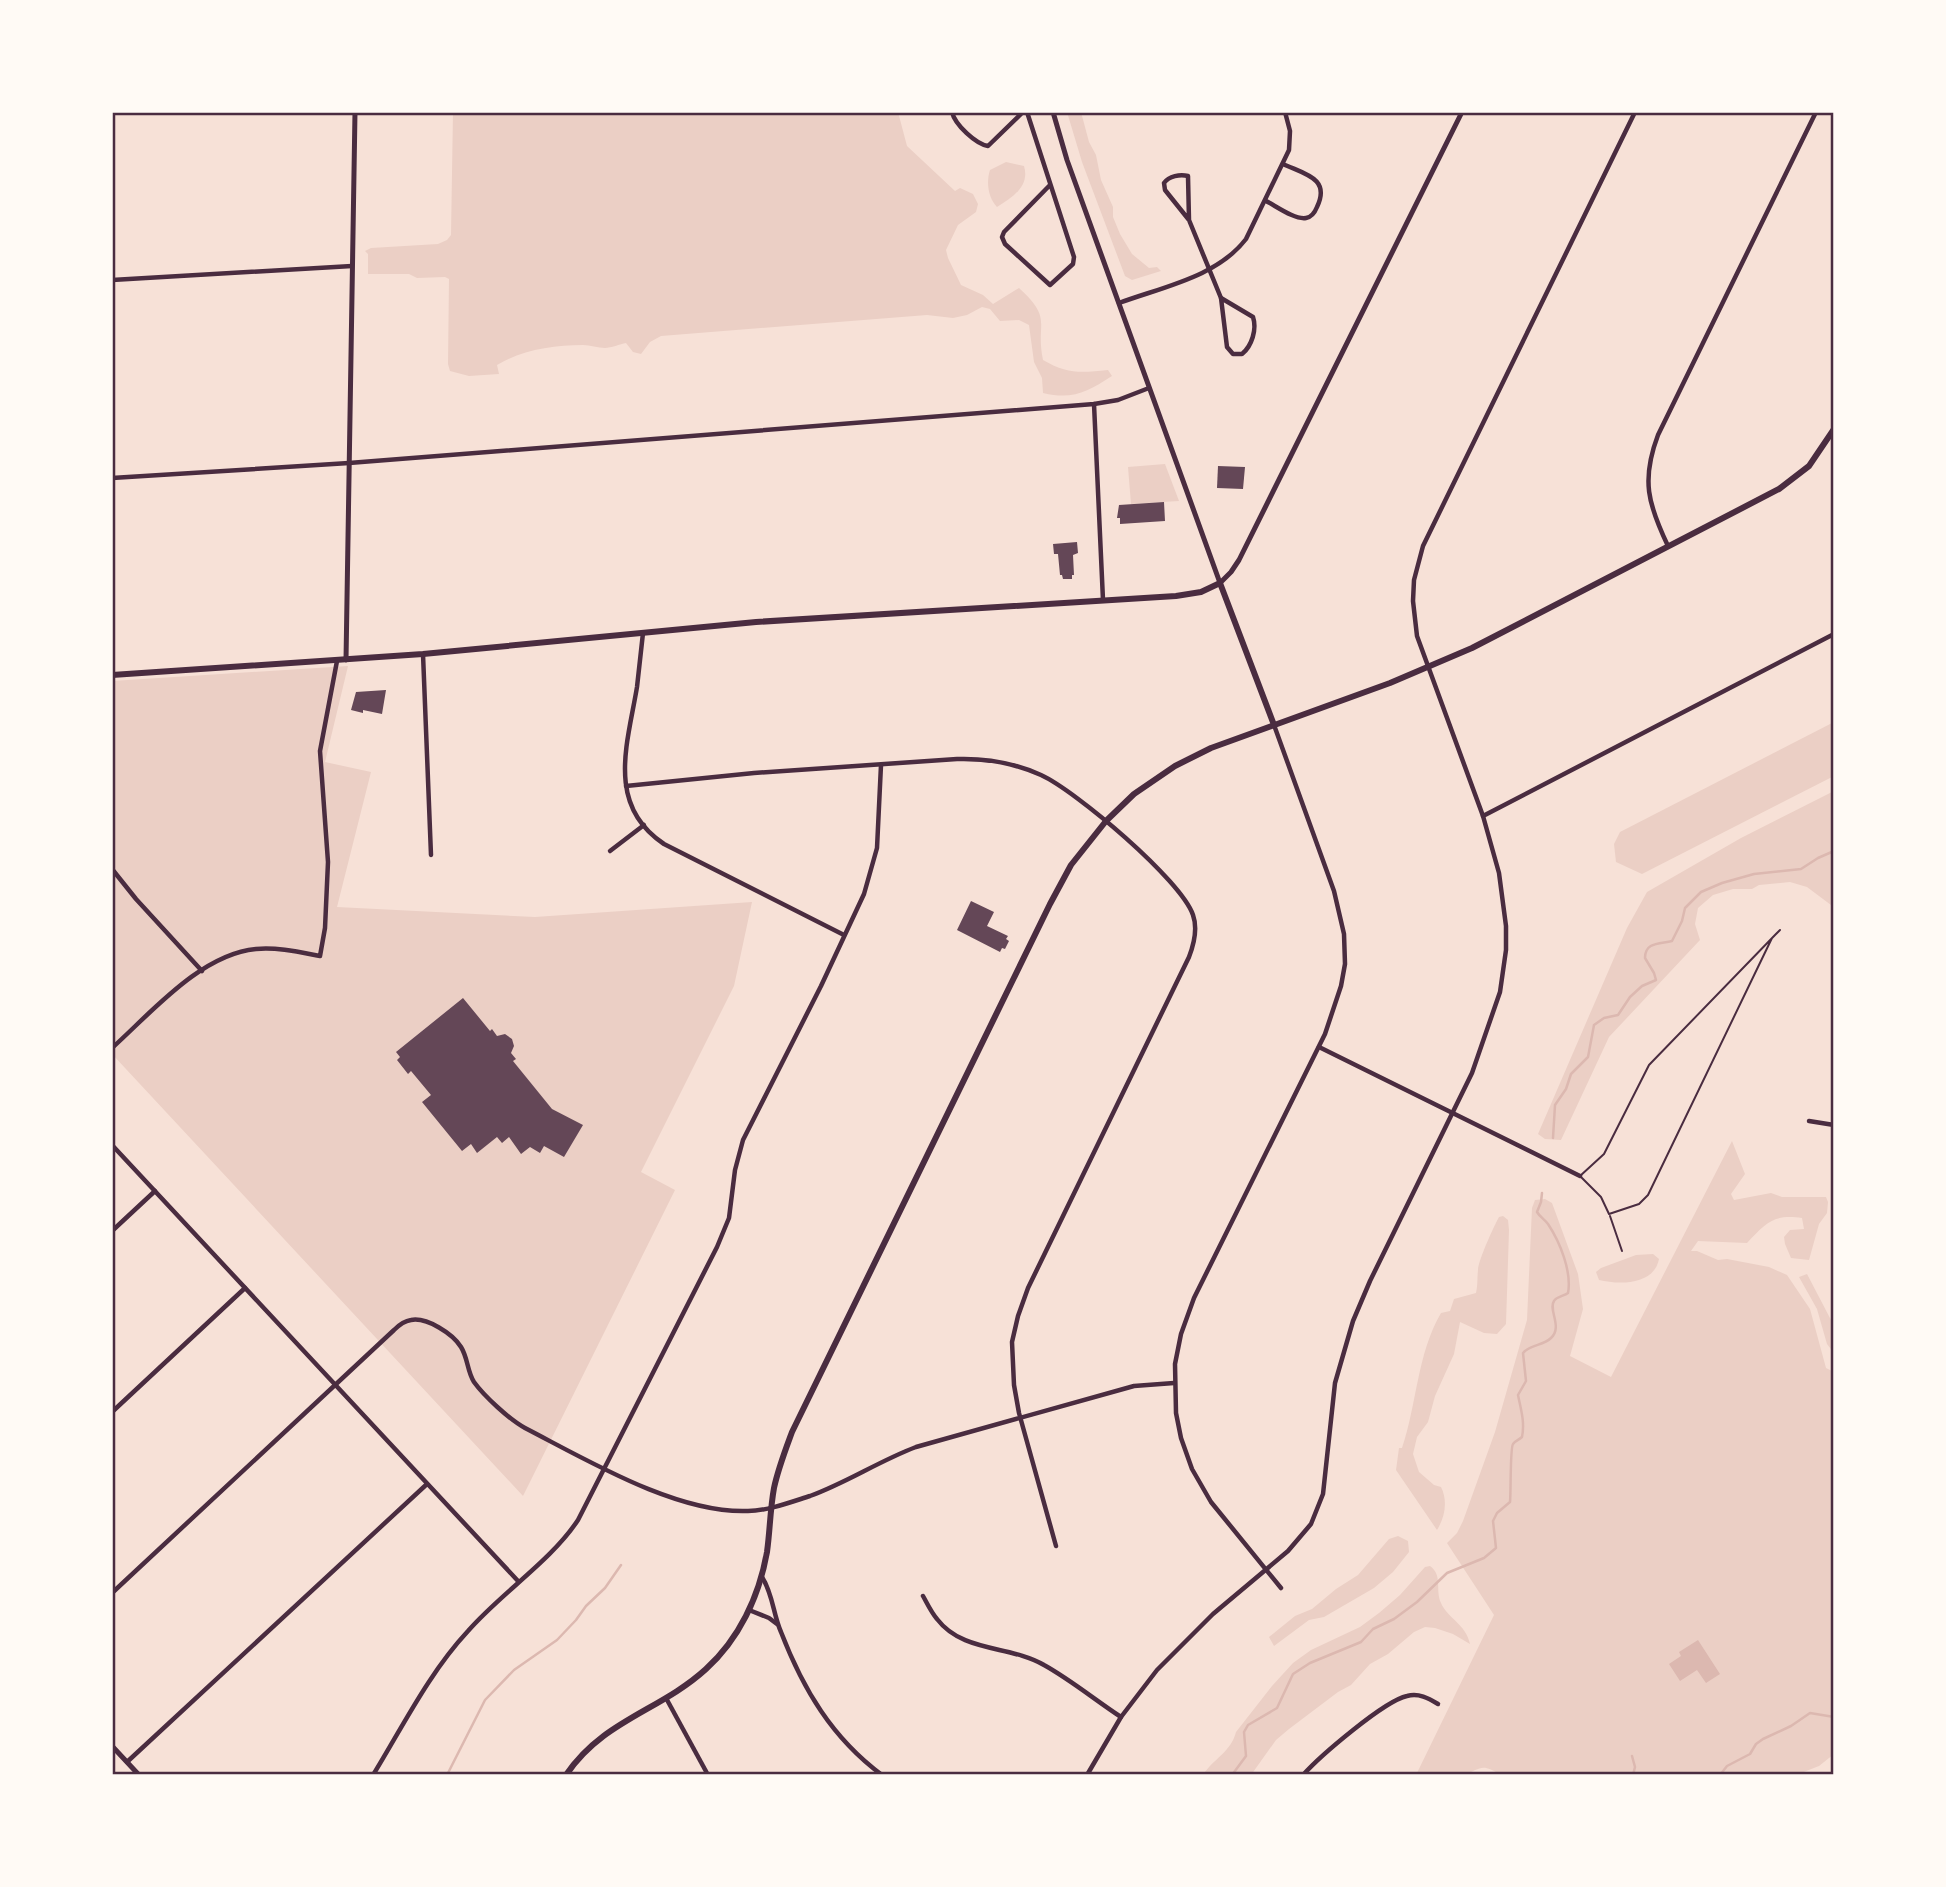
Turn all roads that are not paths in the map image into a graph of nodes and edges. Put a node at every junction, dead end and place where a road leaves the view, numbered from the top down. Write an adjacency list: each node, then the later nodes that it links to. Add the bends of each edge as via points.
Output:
1 (355, 112): 13 (street)
2 (953, 112): 3 (street, via 954,120 988,146)
3 (1025, 112): 10 (street)
4 (1053, 112): 17 (street)
5 (1285, 112): 9 (street, via 1290,142)
6 (1462, 112): 24 (street, via 1239,560)
7 (1635, 112): 31 (street, via 1423,546 1413,601)
8 (1816, 112): 23 (street, via 1651,453 1648,490)
9 (1283, 164): 11 (street); 11 (street, via 1318,182 1322,196 1307,218)
10 (1050, 185): 10 (street, via 1002,237 1050,285 1075,260)
11 (1266, 201): 14 (street, via 1239,249)
12 (1189, 220): 12 (street, via 1188,176 1171,177 1164,186); 14 (street)
13 (352, 266): 15 (street); 21 (street)
14 (1210, 269): 16 (street); 17 (street)
15 (112, 280)
16 (1221, 298): 16 (street, via 1227,347 1233,354 1242,354 1249,348 1253,317)
17 (1119, 303): 18 (street)
18 (1149, 388): 19 (street); 24 (street)
19 (1094, 404): 21 (street); 25 (street)
20 (1834, 429): 23 (main road, via 1819,454 1795,478)
21 (349, 463): 22 (street); 29 (street)
22 (112, 478)
23 (1668, 546): 31 (main road)
24 (1220, 583): 25 (main road, via 1190,594); 33 (main road)
25 (1103, 600): 26 (main road)
26 (643, 633): 28 (main road); 35 (street, via 624,752)
27 (1834, 634): 36 (street)
28 (424, 654): 29 (main road); 40 (street)
29 (346, 660): 30 (main road)
30 (337, 661): 32 (main road); 45 (street, via 320,751 328,862 326,928 320,956 255,949 228,956)
31 (1427, 668): 33 (main road); 36 (street)
32 (112, 675)
33 (1273, 724): 37 (main road, via 1175,766 1133,794); 46 (street, via 1334,891 1344,934 1342,986)
34 (881, 765): 35 (street); 37 (street, via 969,759 1008,763 1059,784); 43 (street, via 877,848 864,894)
35 (626, 786): 38 (street)
36 (1483, 816): 48 (street, via 1503,894 1504,974 1480,1054)
37 (1106, 821): 61 (street, via 1180,892 1193,915 1194,940 1024,1298 1011,1360); 64 (main road, via 1071,865 1050,904 798,1420 780,1464)
38 (644, 825): 39 (street); 43 (street, via 664,844)
39 (610, 851)
40 (431, 855)
41 (112, 869): 45 (street)
42 (1780, 930): 44 (lane)
43 (844, 935): 62 (street, via 743,1140 729,1218 717,1247)
44 (1772, 939): 52 (lane, via 1649,1065 1604,1154); 54 (lane, via 1648,1195 1639,1204)
45 (202, 971): 47 (street)
46 (1318, 1047): 48 (street); 58 (street, via 1194,1298 1178,1345)
47 (112, 1048)
48 (1452, 1112): 52 (street); 66 (street, via 1353,1321 1335,1383 1319,1506 1300,1539)
49 (1809, 1121): 50 (street)
50 (1834, 1125)
51 (112, 1145): 53 (street)
52 (1580, 1176): 54 (lane, via 1601,1197)
53 (155, 1191): 55 (street); 57 (street)
54 (1609, 1213): 56 (lane)
55 (112, 1231)
56 (1622, 1251)
57 (245, 1288): 59 (street); 60 (street)
58 (1174, 1383): 61 (street, via 1134,1386); 66 (street, via 1181,1438 1192,1469 1211,1502)
59 (335, 1385): 62 (street, via 402,1323 418,1320 453,1338 465,1356 472,1380 521,1426); 63 (street); 70 (street)
60 (112, 1412)
61 (1020, 1418): 64 (street, via 916,1447 815,1494); 65 (street)
62 (606, 1468): 64 (street, via 658,1493 703,1507 751,1511); 68 (street, via 572,1529)
63 (427, 1484): 68 (street); 78 (street)
64 (772, 1506): 67 (main road)
65 (1056, 1546)
66 (1266, 1571): 69 (street); 76 (street, via 1190,1635)
67 (761, 1576): 72 (main road); 73 (street)
68 (518, 1581): 80 (street, via 451,1650)
69 (1281, 1588)
70 (112, 1593)
71 (923, 1596): 76 (street, via 936,1619 957,1636 1043,1664)
72 (749, 1610): 73 (street, via 773,1620); 74 (main road, via 735,1636 708,1668)
73 (779, 1628): 83 (street, via 822,1716)
74 (666, 1698): 81 (main road, via 604,1734); 82 (street)
75 (1438, 1704): 85 (street, via 1416,1695 1401,1698)
76 (1121, 1717): 84 (street)
77 (112, 1746): 78 (street)
78 (127, 1762): 79 (street)
79 (139, 1775)
80 (373, 1775)
81 (566, 1775)
82 (708, 1775)
83 (882, 1775)
84 (1087, 1775)
85 (1303, 1775)

